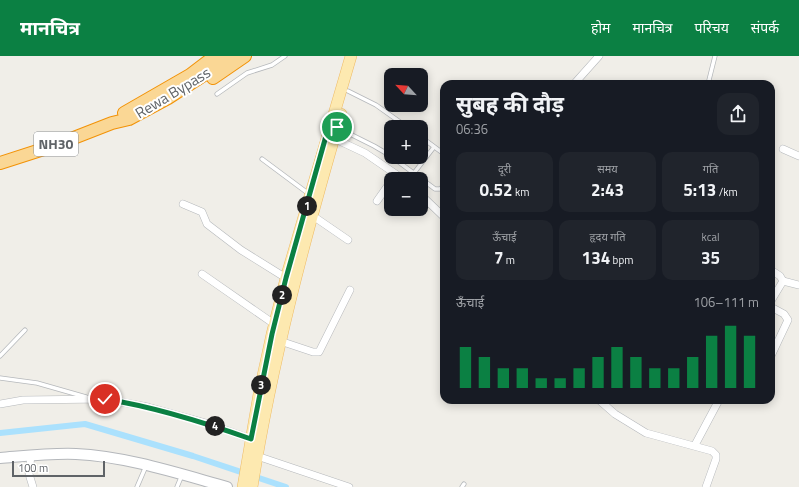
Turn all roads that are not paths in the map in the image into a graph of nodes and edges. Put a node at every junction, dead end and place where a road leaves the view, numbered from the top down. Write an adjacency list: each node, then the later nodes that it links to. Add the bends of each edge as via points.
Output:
1 (201, 56): 15 (highway, via 155,87)
2 (215, 56): 14 (highway, Rewa Bypass / NH30)
3 (230, 56): 14 (highway, Rewa Bypass / NH30, via 216,67)
4 (245, 56): 16 (highway, via 166,108 141,119)
5 (285, 56): 13 (lane, via 272,65 247,73)
6 (351, 56): 20 (main road)
7 (358, 56): 12 (main road)
8 (599, 56): 10 (street)
9 (714, 56): 11 (lane)
10 (578, 80)
11 (709, 80)
12 (348, 91): 17 (lane, via 376,105); 19 (main road)
13 (217, 94)
14 (165, 95): 15 (highway, Rewa Bypass / NH30); 16 (highway, Rewa Bypass / NH30)
15 (135, 107): 18 (highway, Rewa Bypass / NH30)
16 (128, 119): 18 (highway, Rewa Bypass / NH30)
17 (397, 120)
18 (112, 123): 28 (highway, Rewa Bypass / NH30)
19 (337, 127): 20 (main road); 25 (lane)
20 (330, 137): 30 (street, via 365,153); 36 (main road); 41 (main road)
21 (428, 142): 22 (lane)
22 (434, 147): 24 (lane); 32 (lane)
23 (783, 149): 26 (street)
24 (440, 151)
25 (384, 152)
26 (799, 156)
27 (262, 159): 36 (lane)
28 (0, 163)
29 (402, 164): 31 (lane)
30 (386, 172)
31 (413, 172)
32 (415, 172)
33 (428, 184): 34 (lane, via 435,189)
34 (440, 189)
35 (384, 191): 37 (street)
36 (310, 195): 45 (main road)
37 (377, 201)
38 (428, 202): 40 (street)
39 (183, 204): 45 (street, via 202,212 207,224 241,250)
40 (440, 213)
41 (313, 216): 42 (street); 51 (main road)
42 (348, 240)
43 (775, 273): 46 (street)
44 (202, 274): 51 (street)
45 (286, 278): 51 (main road)
46 (783, 281): 47 (street); 49 (street)
47 (799, 285)
48 (350, 290): 53 (street, via 319,352)
49 (775, 294)
50 (775, 309): 54 (street, via 784,314 788,320)
51 (279, 326): 53 (main road); 61 (main road)
52 (25, 330): 55 (lane)
53 (280, 341): 64 (main road)
54 (775, 348)
55 (0, 356)
56 (0, 378): 57 (lane, via 36,382)
57 (89, 398): 58 (street, via 23,400); 61 (street, via 148,407)
58 (0, 404)
59 (604, 404): 62 (street, via 646,433)
60 (717, 404): 62 (street)
61 (251, 439): 64 (main road)
62 (695, 445): 74 (street, via 709,449 716,455)
63 (31, 455): 65 (street); 66 (street, via 98,456); 69 (street, via 30,479)
64 (254, 456): 68 (main road); 73 (street)
65 (0, 458)
66 (146, 466): 67 (street); 70 (lane)
67 (182, 475): 71 (lane); 72 (street)
68 (248, 485)
69 (33, 487)
70 (137, 487)
71 (177, 487)
72 (227, 487)
73 (349, 487)
74 (706, 487)

